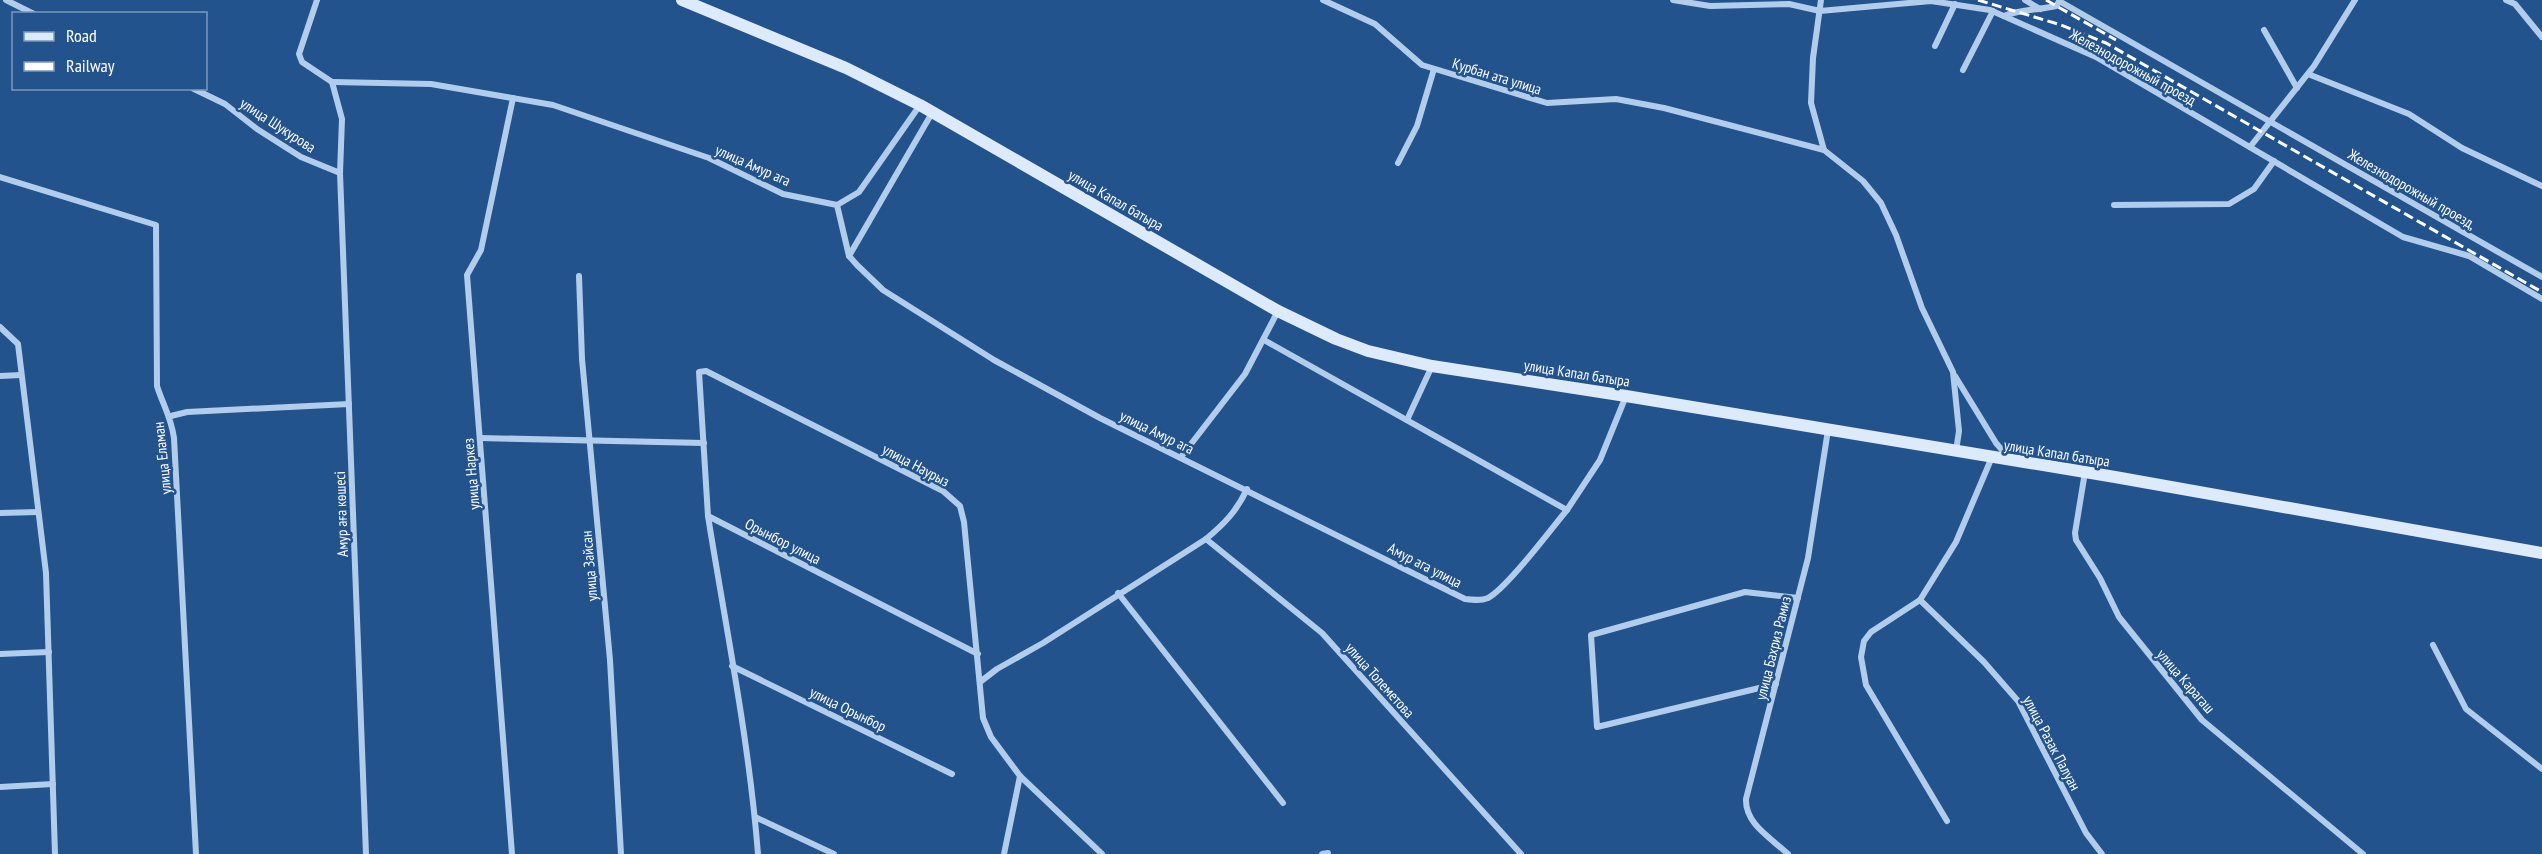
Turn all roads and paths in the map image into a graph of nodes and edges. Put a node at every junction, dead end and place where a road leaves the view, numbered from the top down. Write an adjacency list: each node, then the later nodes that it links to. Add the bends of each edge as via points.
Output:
1 (6, 0): 15 (street)
2 (316, 0): 23 (street, via 299,54 302,62)
3 (682, 0): 27 (main road, улица Капал батыра, via 846,68)
4 (1323, 0): 20 (street, Курбан ата улица, via 1375,24 1422,66)
5 (1673, 0): 13 (street, Железнодорожный проезд, via 1710,6 1789,4)
6 (1821, 0): 13 (street)
7 (2025, 0): 12 (street)
8 (2355, 0): 22 (street)
9 (2506, 0): 18 (street, via 2515,4)
10 (2060, 1): 12 (street, via 2056,6); 29 (street, Железнодорожный проезд,)
11 (1955, 4): 13 (street, Железнодорожный проезд, via 1930,1); 14 (street, Железнодорожный проезд); 19 (street)
12 (2041, 9): 16 (street)
13 (1820, 10): 31 (street, via 1811,103)
14 (1993, 11): 16 (street, Железнодорожный проезд); 21 (street)
15 (30, 12)
16 (2004, 16): 30 (street, Железнодорожный проезд, via 2096,57)
17 (2264, 30): 24 (street)
18 (2542, 37)
19 (1935, 46)
20 (1434, 69): 31 (street, Курбан ата улица, via 1547,103 1617,99); 33 (street, via 1417,126)
21 (1964, 70)
22 (2308, 74): 24 (street); 36 (street, via 2409,114 2462,148)
23 (333, 82): 26 (street, улица Амур ага, via 431,84); 34 (street, улица Шукурова, via 342,119)
24 (2297, 88): 29 (street)
25 (196, 90): 34 (street, улица Шукурова, via 225,104 301,157)
26 (513, 98): 37 (street, улица Амур ага, via 553,105 709,158 783,194); 55 (street, улица Наркез, via 482,250 467,275)
27 (920, 105): 28 (main road, улица Капал батыра); 37 (street, via 859,192)
28 (932, 112): 39 (street); 43 (main road, улица Капал батыра)
29 (2270, 122): 30 (street); 41 (street, Железнодорожный проезд,)
30 (2250, 147): 32 (street, Железнодорожный проезд)
31 (1824, 150): 47 (street, via 1863,181 1881,203 1922,308)
32 (2274, 161): 38 (street, via 2254,189 2229,204); 42 (street, Железнодорожный проезд, via 2403,237 2469,256)
33 (1398, 163)
34 (340, 172): 51 (street, Амур аға көшесі)
35 (0, 177): 52 (street, улица Еламан, via 156,225 158,386)
36 (2542, 186)
37 (837, 205): 39 (street)
38 (2114, 205)
39 (849, 256): 59 (street, улица Амур ага, via 883,290 994,360)
40 (579, 276): 56 (street, улица Зайсан)
41 (2542, 277)
42 (2542, 299)
43 (1278, 311): 45 (street); 46 (main road, улица Капал батыра, via 1358,347)
44 (0, 327): 48 (street, via 18,344)
45 (1264, 340): 53 (street); 59 (street, via 1245,374)
46 (1432, 366): 50 (main road, улица Капал батыра); 53 (street)
47 (1953, 372): 58 (street, via 1959,431); 61 (street, via 1996,443)
48 (21, 375): 49 (street); 65 (street)
49 (0, 376)
50 (1626, 396): 54 (main road, улица Капал батыра); 64 (street, via 1600,460)
51 (349, 404): 52 (street); 90 (street, Амур аға көшесі)
52 (171, 416): 89 (street, улица Еламан)
53 (1407, 420): 64 (street)
54 (1828, 430): 58 (main road, улица Капал батыра); 71 (street, улица Бахриз Рамиз)
55 (480, 438): 56 (street); 91 (street, улица Наркез)
56 (590, 439): 57 (street); 92 (street, улица Зайсан, via 610,660)
57 (704, 443): 67 (street); 76 (street, улица Наурыз, via 700,371 943,491 960,506 964,522)
58 (1956, 451): 60 (main road, улица Капал батыра)
59 (1181, 457): 63 (street, улица Амур ага)
60 (1992, 457): 61 (main road, улица Капал батыра); 72 (street, via 1956,542)
61 (2012, 460): 62 (main road, улица Капал батыра)
62 (2085, 472): 69 (main road, улица Капал батыра); 100 (street, улица Карагаш, via 2076,540 2119,617 2202,720)
63 (1247, 489): 64 (street, Амур ага улица, via 1465,599 1476,601 1489,597 1510,578); 68 (street, via 1230,518)
64 (1567, 510)
65 (38, 512): 66 (street); 74 (street, via 46,573)
66 (0, 513)
67 (708, 516): 76 (street, Орынбор улица); 77 (street)
68 (1206, 539): 70 (street); 97 (street, улица Толеметова, via 1322,633)
69 (2542, 553)
70 (1118, 593): 78 (street); 85 (street)
71 (1798, 598): 79 (street, улица Бахриз Рамиз); 79 (street, via 1745,592 1591,635 1597,727)
72 (1920, 600): 87 (street, via 1871,632 1864,641 1861,657 1866,685); 99 (street, улица Разак Палуан, via 2018,701 2086,833)
73 (2433, 645): 80 (street, via 2466,709)
74 (49, 652): 75 (street); 83 (street)
75 (0, 654)
76 (978, 654): 78 (street, улица Наурыз)
77 (732, 666): 81 (street, улица Орынбор); 86 (street, via 744,723)
78 (980, 682): 82 (street, улица Наурыз, via 983,718 991,737)
79 (1776, 684): 98 (street, улица Бахриз Рамиз, via 1745,810 1750,820)
80 (2542, 769)
81 (952, 774)
82 (1020, 776): 95 (street); 96 (street, улица Наурыз)
83 (53, 784): 84 (street); 88 (street)
84 (0, 787)
85 (1282, 803)
86 (755, 817): 93 (street); 94 (street)
87 (1947, 821)
88 (55, 854)
89 (196, 854)
90 (366, 854)
91 (512, 854)
92 (621, 854)
93 (758, 854)
94 (834, 854)
95 (1004, 854)
96 (1102, 854)
97 (1521, 854)
98 (1788, 854)
99 (2102, 854)
100 (2363, 854)

